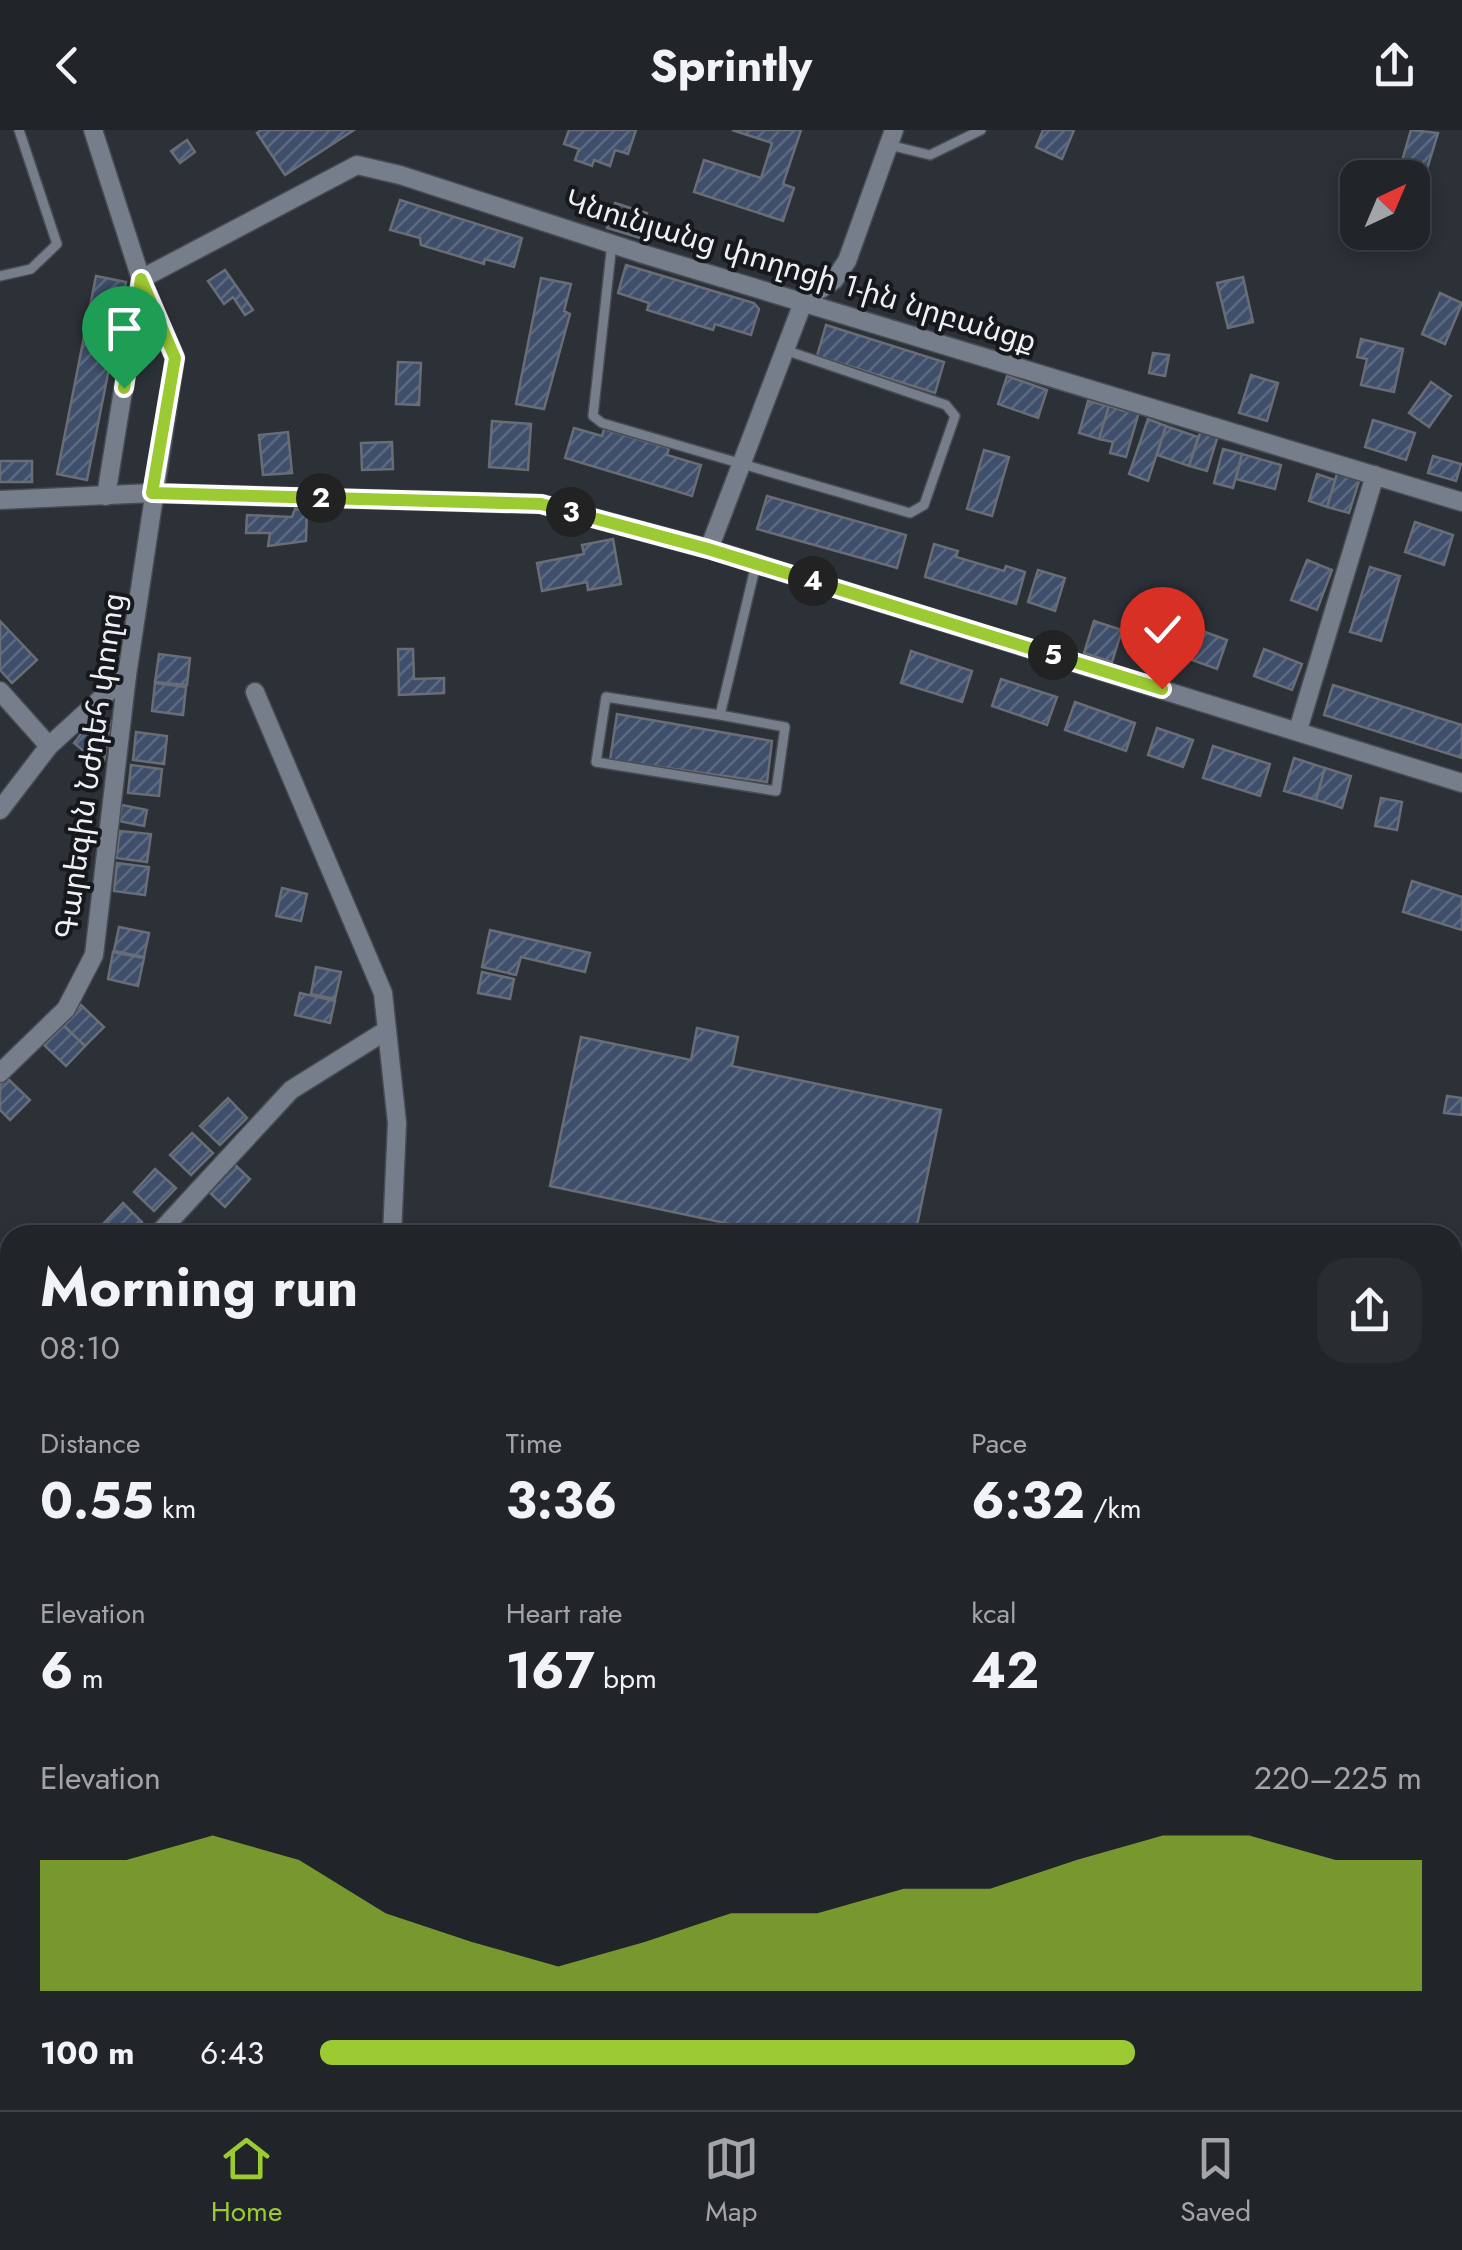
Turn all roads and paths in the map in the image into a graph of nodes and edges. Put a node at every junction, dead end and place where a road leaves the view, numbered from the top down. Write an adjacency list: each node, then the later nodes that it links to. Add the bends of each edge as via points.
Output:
1 (19, 130): 6 (lane, via 57,244 31,270)
2 (93, 130): 7 (street, Գարեգին Նժդեհ փողոց)
3 (981, 130): 4 (lane, via 930,154)
4 (892, 138): 8 (street, via 847,261 834,280)
5 (612, 244): 7 (street, Կնունյանց փողոցի 1-ին նրբանցք, via 357,165); 8 (street, Կնունյանց փողոցի 1-ին նրբանցք); 10 (lane, via 593,416)
6 (0, 276)
7 (141, 279): 12 (street, Գարեգին Նժդեհ փողոց, via 175,358); 13 (street)
8 (804, 300): 9 (street); 11 (street, Կնունյանց փողոցի 1-ին նրբանցք)
9 (785, 350): 10 (street); 10 (lane, via 946,405 955,416 924,505 910,513)
10 (742, 462): 16 (street)
11 (1374, 475): 15 (street, Կնունյանց փողոցի 1-ին նրբանցք); 22 (street)
12 (152, 493): 13 (street); 16 (street, via 541,504); 18 (street, Գարեգին Նժդեհ փողոց)
13 (106, 496): 14 (street)
14 (0, 500)
15 (1462, 502)
16 (708, 549): 17 (street)
17 (756, 564): 21 (lane); 22 (street)
18 (127, 675): 23 (street); 27 (street, Գարեգին Նժդեհ փողոց, via 94,955 66,1010)
19 (0, 691): 23 (street)
20 (254, 692): 26 (street, via 382,992)
21 (720, 715): 21 (lane, via 785,727 776,791 596,762 606,698)
22 (1298, 730): 24 (street)
23 (49, 746): 25 (street)
24 (1462, 782)
25 (0, 810)
26 (387, 1030): 28 (street, via 292,1090); 29 (street, via 397,1123)
27 (0, 1072)
28 (166, 1225)
29 (392, 1225)

